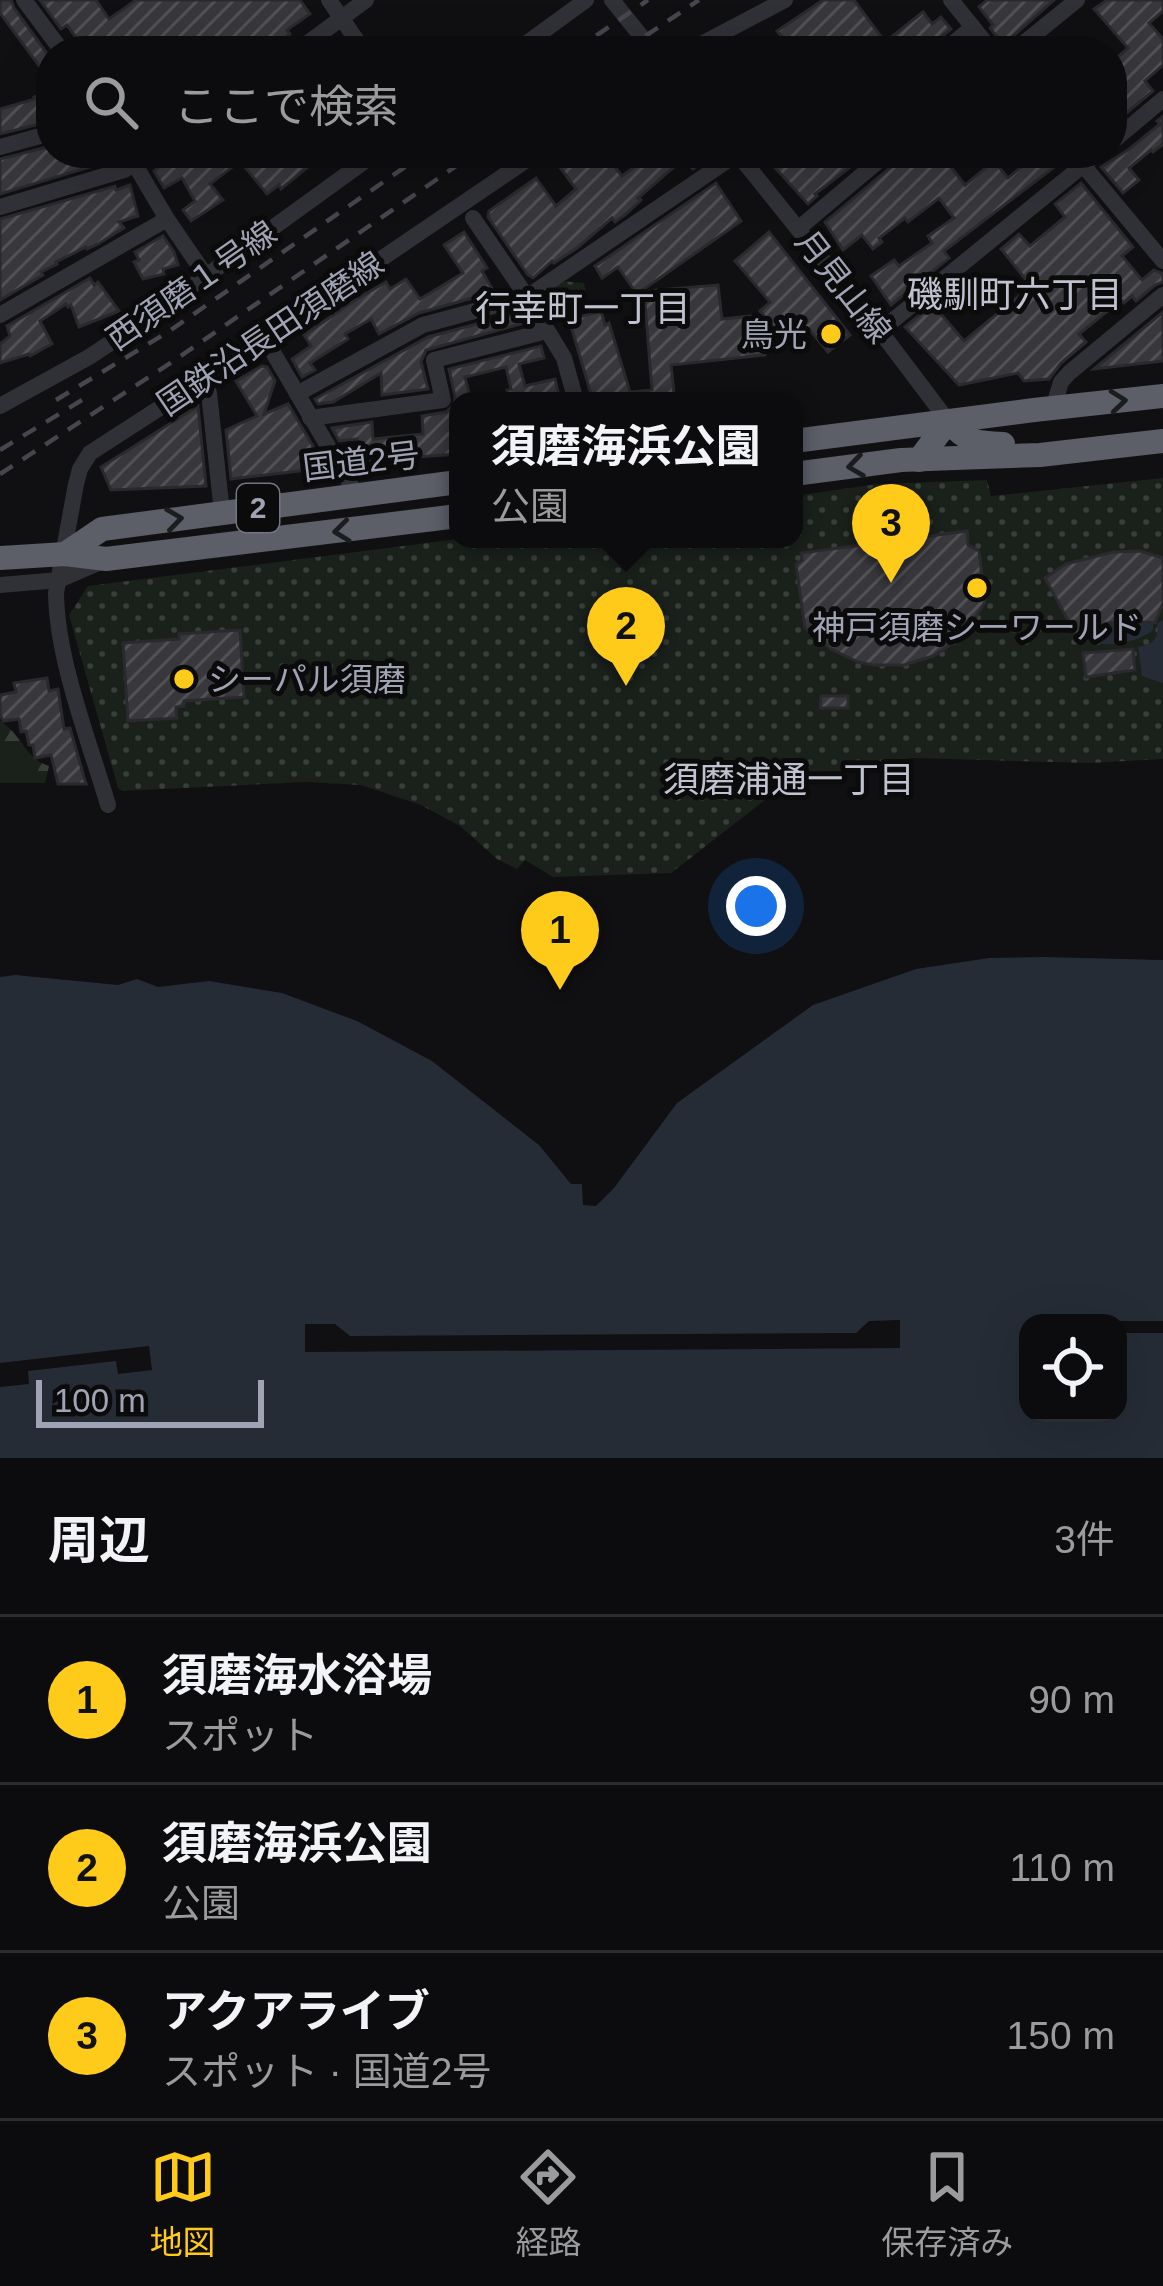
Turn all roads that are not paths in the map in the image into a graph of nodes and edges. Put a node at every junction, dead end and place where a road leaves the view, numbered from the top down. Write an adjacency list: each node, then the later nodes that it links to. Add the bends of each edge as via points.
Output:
1 (24, 0): 11 (street)
2 (329, 0): 9 (street)
3 (366, 0): 9 (street)
4 (586, 0): 14 (street)
5 (612, 0): 15 (street)
6 (785, 0): 16 (street)
7 (951, 0): 10 (street)
8 (1077, 0): 19 (street)
9 (343, 19): 12 (street); 13 (street)
10 (974, 27): 17 (street); 18 (street)
11 (51, 36)
12 (319, 36)
13 (354, 36)
14 (537, 36)
15 (641, 36)
16 (717, 36)
17 (963, 36)
18 (981, 36)
19 (1033, 36)
20 (1163, 99): 21 (street)
21 (1127, 129)
22 (36, 137): 23 (street)
23 (0, 147)
24 (106, 168): 33 (street)
25 (136, 168): 35 (street)
26 (355, 168): 38 (street, 西須磨１号線)
27 (515, 168): 44 (street, 国鉄沿長田須磨線)
28 (715, 168): 40 (street)
29 (749, 168): 36 (street, 月見山線)
30 (870, 168): 36 (street)
31 (1068, 168): 43 (street)
32 (1086, 168): 37 (street)
33 (0, 207)
34 (472, 218): 40 (street)
35 (167, 219): 38 (street); 41 (street)
36 (799, 228): 43 (street, 月見山線)
37 (1163, 261)
38 (206, 276): 49 (street, 西須磨１号線, via 89,357)
39 (1163, 295): 50 (street, via 1069,373)
40 (527, 297): 42 (street); 47 (street, via 423,325)
41 (0, 315)
42 (548, 331): 46 (street); 51 (street, via 434,360 443,400)
43 (880, 331): 52 (street, 月見山線)
44 (264, 338): 45 (street, 国鉄沿長田須磨線); 47 (street)
45 (203, 380): 60 (street); 62 (street, 国鉄沿長田須磨線, via 90,453 76,484)
46 (573, 392)
47 (297, 394): 51 (street)
48 (1163, 396): 50 (highway, one-way to 48)
49 (0, 406)
50 (1053, 408): 52 (highway)
51 (310, 418): 59 (street)
52 (948, 421): 53 (highway, via 975,442 1006,444); 54 (highway); 56 (highway)
53 (1163, 430)
54 (803, 440)
55 (1163, 441): 56 (highway)
56 (919, 460): 57 (highway, one-way to 57)
57 (803, 473)
58 (449, 483): 59 (highway, 国道2号 / 2)
59 (356, 494): 60 (highway, 国道2号 / 2)
60 (222, 512): 62 (highway, 国道2号 / 2, one-way to 60, via 102,529)
61 (449, 517): 64 (highway, 国道2号 / 2, one-way to 64)
62 (65, 554): 63 (highway, 国道2号 / 2); 64 (highway, 国道2号 / 2); 65 (street, 国鉄沿長田須磨線)
63 (0, 558)
64 (106, 559): 65 (street)
65 (59, 580): 66 (street); 67 (street, 国鉄沿長田須磨線, via 57,625)
66 (0, 585)
67 (108, 805)

